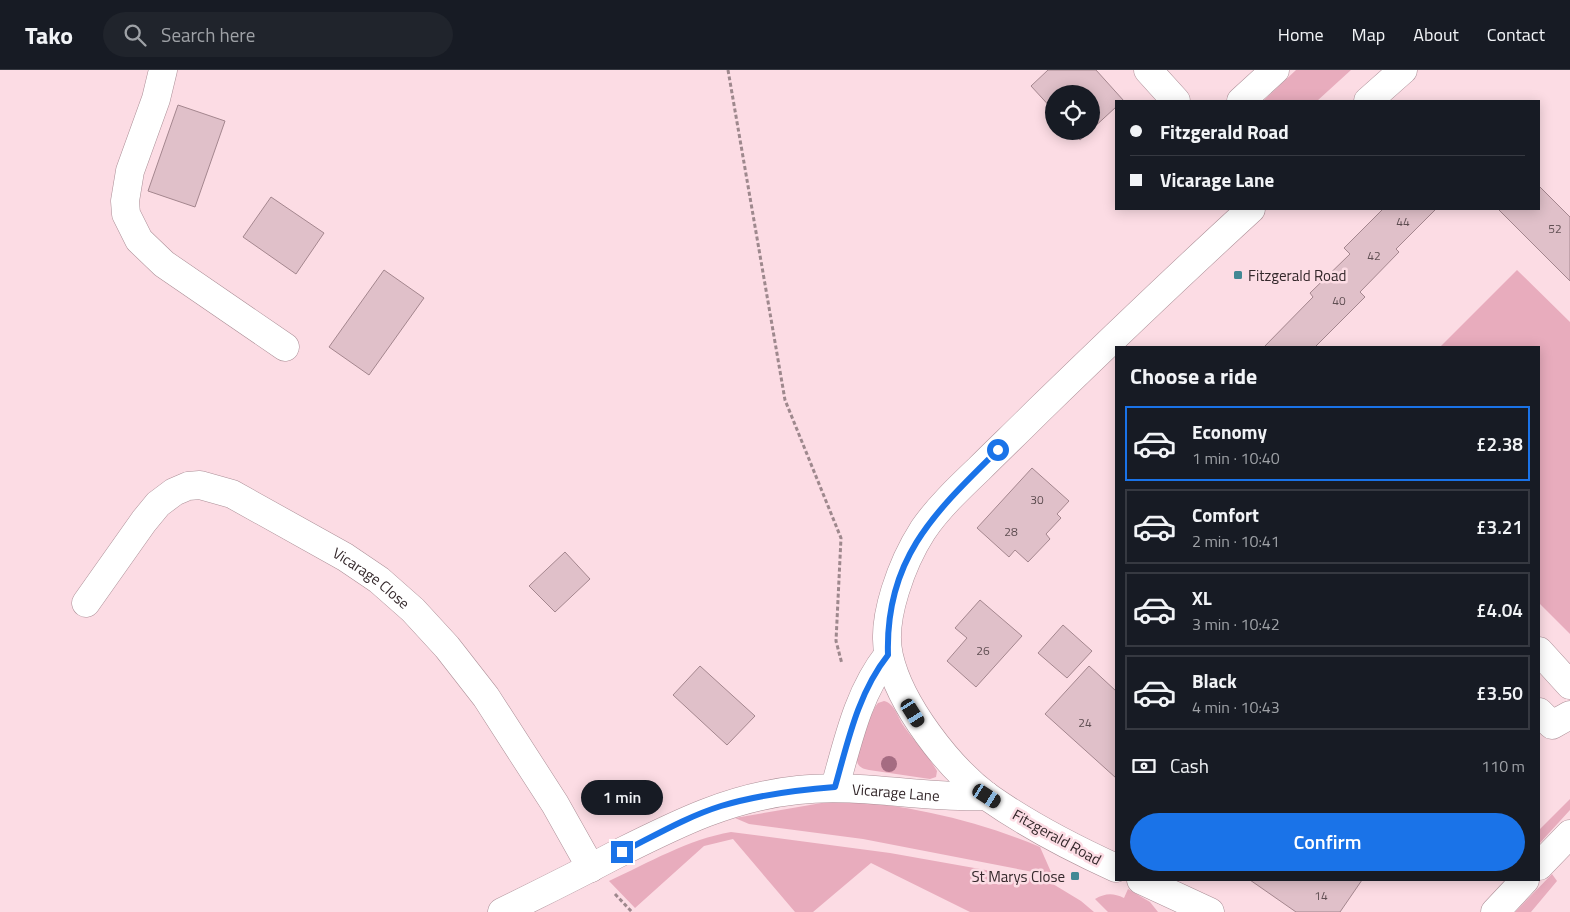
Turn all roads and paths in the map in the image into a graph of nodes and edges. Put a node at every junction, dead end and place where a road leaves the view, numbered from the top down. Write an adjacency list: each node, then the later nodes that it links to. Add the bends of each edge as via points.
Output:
1 (163, 70): 10 (street, via 130,171 126,214 139,240 159,260)
2 (728, 70): 16 (path, via 785,400 841,538 836,641)
3 (1148, 70): 6 (street)
4 (1275, 70): 7 (street)
5 (1403, 70): 8 (street)
6 (1175, 100)
7 (1242, 100)
8 (1369, 100)
9 (1250, 210): 13 (street, Fitzgerald Road, via 1135,315 937,513 913,547 894,594 887,631)
10 (285, 347)
11 (86, 603): 22 (street, Vicarage Close, via 144,521 168,496 188,486 200,485 232,494 345,557 379,580 413,610 486,697 555,804)
12 (1540, 652): 14 (street)
13 (888, 655): 16 (street, via 864,692); 19 (street, Fitzgerald Road, via 902,692 921,726)
14 (1570, 685)
15 (1540, 713): 17 (street, via 1552,725)
16 (856, 715): 18 (street)
17 (1570, 715)
18 (835, 787): 19 (street, Vicarage Lane, via 961,797); 22 (street, Vicarage Lane, via 789,791 720,807 684,821)
19 (987, 796): 23 (street, Fitzgerald Road, via 1043,832)
20 (1570, 834): 21 (street)
21 (1540, 865)
22 (591, 868): 26 (street, Vicarage Lane)
23 (1115, 868)
24 (1143, 881): 27 (street)
25 (1524, 881): 28 (street)
26 (502, 912)
27 (1210, 912)
28 (1495, 912)

